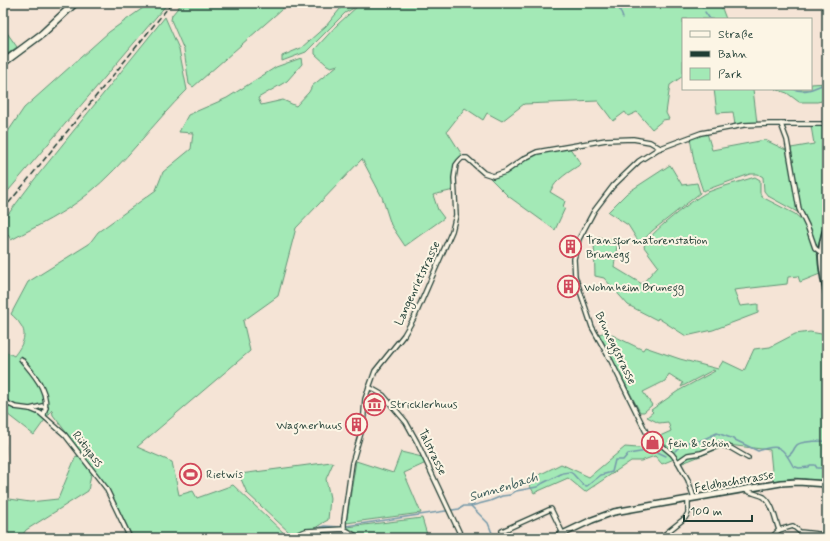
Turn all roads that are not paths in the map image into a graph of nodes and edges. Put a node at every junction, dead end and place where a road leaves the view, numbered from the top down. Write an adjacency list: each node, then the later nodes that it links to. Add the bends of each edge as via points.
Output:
1 (75, 3): 2 (main road, via 42,34)
2 (3, 63)
3 (781, 124): 4 (street, Bruneggstrasse); 5 (street, Bruneggstrasse, via 726,128); 7 (street, via 787,140 799,209 815,248)
4 (827, 124)
5 (660, 148): 10 (street, Langenrietstrasse, via 650,142 633,139 606,140 537,152 501,174 493,176 487,176 468,159 464,158 458,162 454,185 456,215 452,231 411,323 375,371); 16 (street, Bruneggstrasse, via 625,173 600,203 580,236 574,268 592,327 648,435)
6 (827, 227): 7 (street)
7 (820, 252): 8 (street)
8 (827, 296)
9 (21, 358): 12 (street, via 42,387)
10 (369, 387): 21 (street, Langenrietstrasse, via 364,403 363,426 352,463); 29 (street, Talstrasse, via 382,394 407,424)
11 (3, 401): 13 (street, Rütigass, via 15,407)
12 (46, 408): 13 (street, via 42,406); 14 (street)
13 (30, 409): 14 (street, Rütigass)
14 (44, 415): 27 (street, Rütigass, via 70,442 104,486)
15 (748, 458): 16 (street, via 720,444 701,453 688,455)
16 (678, 462): 19 (street, Bruneggstrasse)
17 (827, 484): 18 (main road, Feldbachstrasse, via 787,483)
18 (745, 490): 19 (main road, Feldbachstrasse); 22 (street, via 762,496 768,502)
19 (694, 498): 20 (main road, Feldbachstrasse)
20 (688, 499): 25 (main road, Feldbachstrasse, via 614,512 592,520); 31 (street, via 688,513 685,518)
21 (344, 529): 26 (street, via 310,531); 28 (street)
22 (779, 530): 24 (street, via 793,526 800,532); 32 (street)
23 (502, 532): 25 (street, via 551,509)
24 (827, 535)
25 (564, 536): 30 (main road, Feldbachstrasse)
26 (289, 537)
27 (130, 538)
28 (360, 538)
29 (462, 538)
30 (554, 538)
31 (660, 538)
32 (771, 538)

